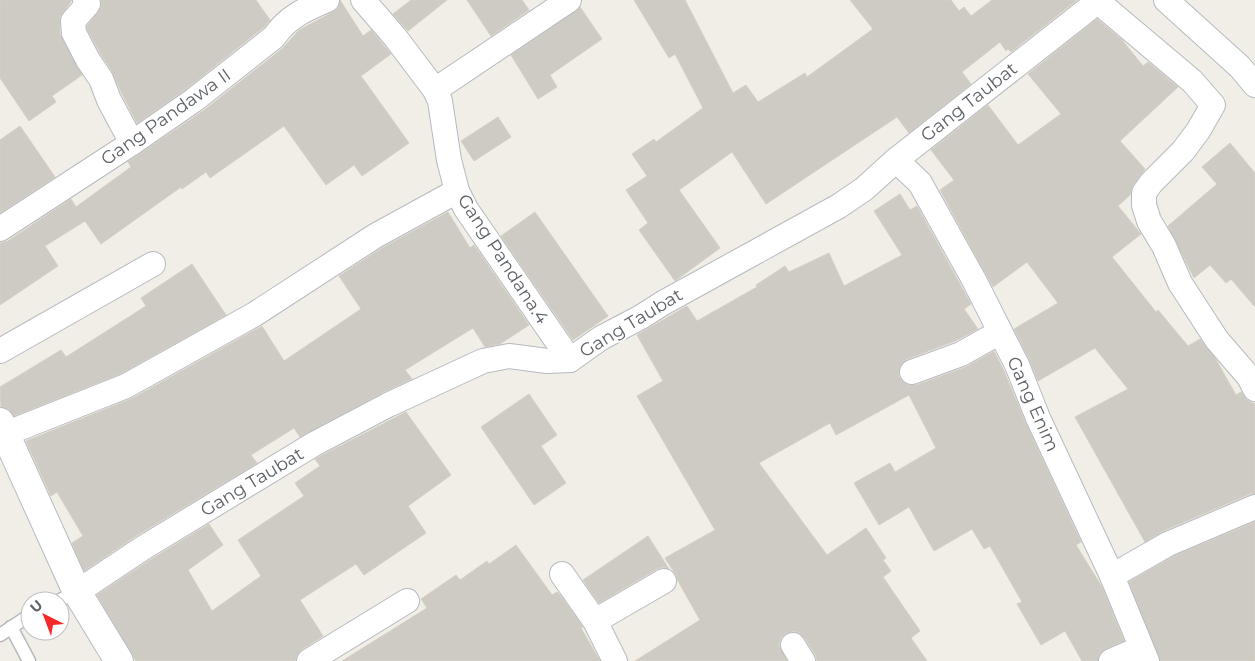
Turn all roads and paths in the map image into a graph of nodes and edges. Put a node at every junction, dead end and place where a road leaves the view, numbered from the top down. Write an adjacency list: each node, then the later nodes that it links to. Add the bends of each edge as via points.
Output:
1 (85, 0): 9 (street, via 88,4 73,22 74,33 101,78)
2 (327, 0): 9 (street, Gang Pandawa II, via 295,14 267,43)
3 (364, 0): 8 (street, Gang Pandana.4)
4 (569, 0): 8 (street)
5 (1096, 1): 10 (street, Gang Taubat); 18 (street, via 1192,81 1213,105 1183,151 1151,183 1144,194 1144,205 1180,283 1217,340 1249,377)
6 (1168, 1): 7 (street, via 1240,67)
7 (1255, 85)
8 (435, 90): 11 (street, Gang Pandana.4, via 440,101)
9 (132, 143): 12 (street, Gang Pandawa II)
10 (896, 160): 14 (street, Gang Enim, via 920,184); 16 (street, Gang Taubat, via 839,206 663,302)
11 (457, 191): 16 (street, Gang Pandana.4, via 466,209); 19 (street, via 375,236 255,314 126,386)
12 (0, 229)
13 (153, 264): 15 (street)
14 (1000, 332): 17 (street, via 960,354); 22 (street, Gang Enim)
15 (0, 351)
16 (570, 360): 25 (street, Gang Taubat, via 509,356 483,362 388,405 314,444)
17 (912, 372)
18 (1255, 389)
19 (3, 428): 24 (street)
20 (1255, 507): 22 (street, via 1168,544)
21 (562, 574): 29 (street)
22 (1112, 576): 32 (street, Gang Enim)
23 (664, 581): 29 (street)
24 (65, 591)
25 (70, 594)
26 (70, 600): 34 (street)
27 (407, 601): 35 (street)
28 (20, 621): 30 (lane)
29 (596, 622): 36 (street)
30 (11, 627): 31 (lane); 33 (lane)
31 (0, 634)
32 (1144, 654): 37 (street)
33 (29, 661)
34 (118, 661)
35 (308, 661)
36 (615, 661)
37 (1112, 661)

